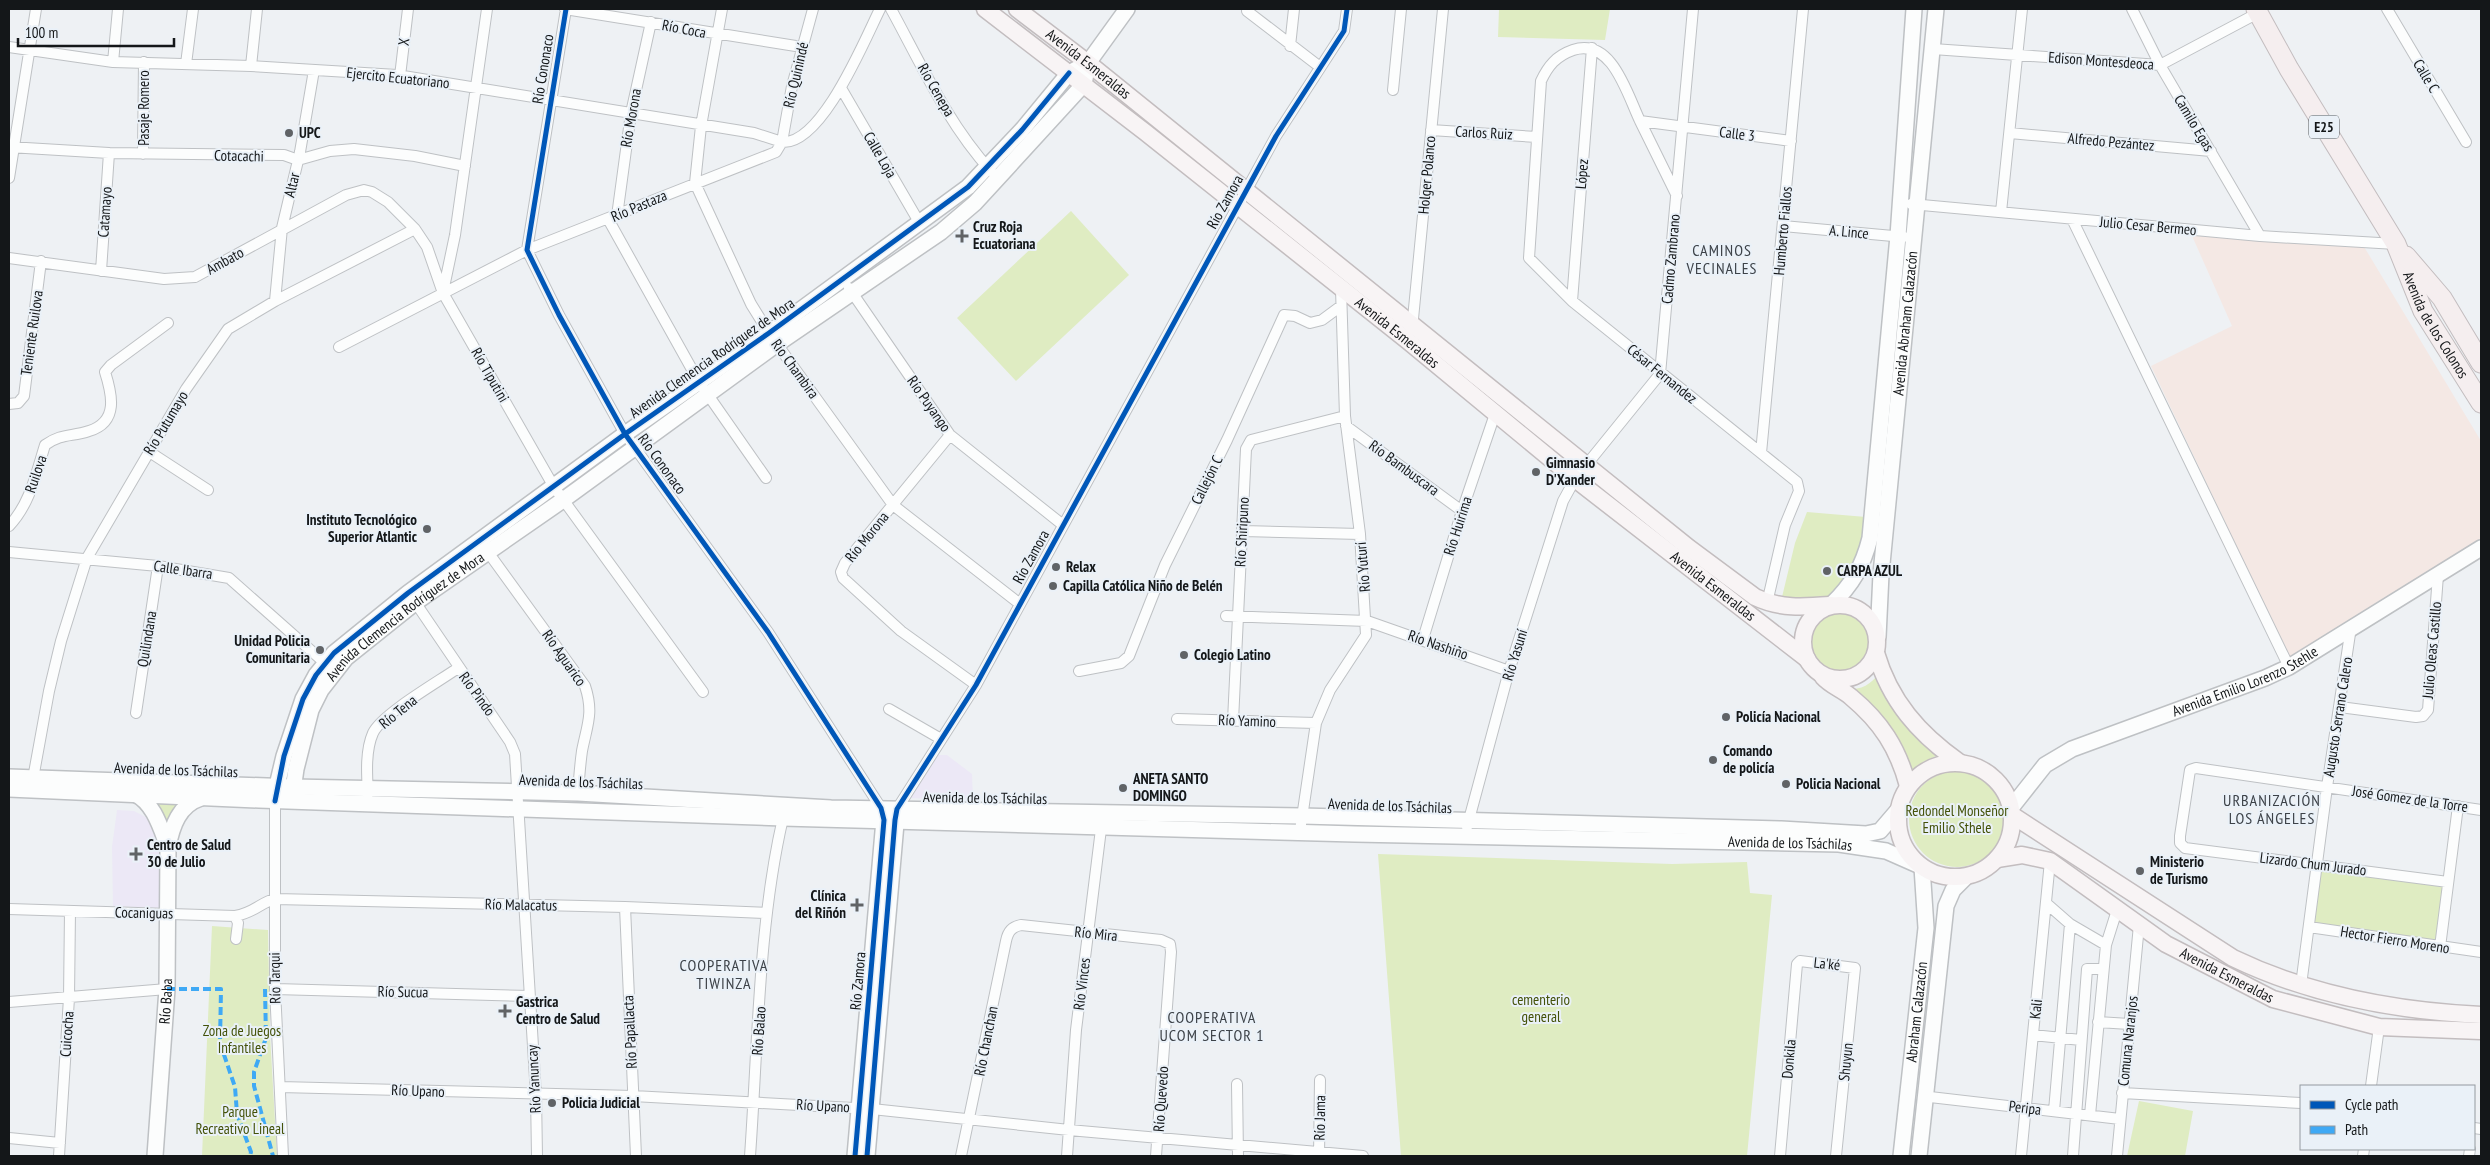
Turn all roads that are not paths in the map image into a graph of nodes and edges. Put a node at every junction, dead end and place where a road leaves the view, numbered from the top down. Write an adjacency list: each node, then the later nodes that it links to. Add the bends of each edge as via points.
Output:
1 (36, 9): 34 (street)
2 (118, 9): 37 (street)
3 (193, 9): 39 (street)
4 (257, 9): 42 (street)
5 (408, 9): 46 (street, X)
6 (487, 9): 48 (street)
7 (566, 9): 28 (street, Río Coca); 51 (street, Río Cononaco)
8 (722, 9): 29 (street)
9 (813, 9): 32 (street, Río Quinindé)
10 (880, 9): 49 (street, Río Pastaza)
11 (891, 9): 68 (street, Río Cenepa, via 943,105)
12 (985, 9): 45 (main road, Avenida Esmeraldas)
13 (1016, 9): 40 (main road, Avenida Esmeraldas)
14 (1127, 9): 40 (main road, Avenida Clemencia Rodríguez de Mora)
15 (1249, 9): 30 (street, via 1247,11)
16 (1294, 9): 30 (street)
17 (1347, 9): 43 (street, Río Zamora, via 1344,31)
18 (1401, 9): 50 (street)
19 (1442, 9): 56 (street, Holger Polanco)
20 (1692, 9): 55 (street, Cadmo Zambrano)
21 (1803, 9): 59 (street, Humberto Fiallos)
22 (1914, 9): 73 (main road, Avenida Abraham Calazacón)
23 (1936, 9): 35 (main road, Avenida Abraham Calazacón)
24 (2022, 9): 36 (street)
25 (2132, 9): 41 (street, Camilo Egas)
26 (2387, 9): 61 (street, Calle C)
27 (2257, 11): 41 (street, Edison Montesdeoca); 88 (highway, Avenida de los Colonos / E25)
28 (651, 22): 29 (street, Río Coca); 52 (street, Río Morona)
29 (719, 36): 32 (street, Río Coca); 54 (street)
30 (1290, 46): 43 (street)
31 (9, 47): 34 (street, Ejercito Ecuatoriano)
32 (802, 48): 60 (street, Río Quinindé)
33 (1592, 48): 53 (street, via 1603,54 1613,66); 58 (street, via 1568,52 1556,58 1546,69 1541,81); 98 (street, López)
34 (30, 49): 37 (street, Ejercito Ecuatoriano); 62 (street)
35 (1932, 49): 36 (street, Edison Montesdeoca); 74 (main road, Avenida Abraham Calazacón)
36 (2018, 56): 41 (street, Edison Montesdeoca); 57 (street)
37 (113, 62): 38 (street, Ejercito Ecuatoriano)
38 (144, 62): 39 (street, Ejercito Ecuatoriano); 65 (street, Pasaje Romero)
39 (186, 64): 42 (street, Ejercito Ecuatoriano)
40 (1088, 64): 45 (main road, Avenida Clemencia Rodríguez de Mora); 47 (main road, Avenida Clemencia Rodríguez de Mora); 71 (main road, Avenida Esmeraldas)
41 (2160, 65): 63 (street, Camilo Egas)
42 (251, 66): 44 (street, Ejercito Ecuatoriano)
43 (1320, 67): 71 (street, Río Zamora)
44 (314, 70): 46 (street, Ejercito Ecuatoriano); 66 (street, Altar)
45 (1069, 73): 47 (main road, Avenida Esmeraldas); 68 (main road, Avenida Clemencia Rodríguez de Mora)
46 (400, 76): 48 (street, Ejercito Ecuatoriano)
47 (1084, 84): 68 (main road, Avenida Clemencia Rodríguez de Mora); 75 (main road, Avenida Esmeraldas)
48 (474, 86): 51 (street, Ejercito Ecuatoriano); 67 (street)
49 (840, 88): 60 (street, Río Pastaza, via 802,136 790,143); 81 (street, Calle Loja)
50 (1393, 90)
51 (550, 101): 52 (street, Ejercito Ecuatoriano); 89 (street, Río Cononaco)
52 (631, 113): 54 (street, Ejercito Ecuatoriano); 78 (street, Río Morona)
53 (1640, 121): 55 (street, Calle 3); 72 (street)
54 (701, 126): 60 (street, Ejercito Ecuatoriano, via 754,133); 70 (street)
55 (1683, 128): 59 (street, Calle 3); 72 (street, Cadmo Zambrano)
56 (1431, 130): 58 (street, Carlos Ruiz); 101 (street, Holger Polanco)
57 (2010, 133): 63 (street, Alfredo Pezántez); 77 (street)
58 (1537, 137): 98 (street, César Fernandez, via 1529,258)
59 (1791, 141): 82 (street, Humberto Fiallos)
60 (782, 142): 70 (street, Río Pastaza, via 776,152)
61 (2466, 142)
62 (11, 147): 64 (street, Cotacachi); 69 (street)
63 (2211, 151): 86 (street, Camilo Egas)
64 (109, 153): 65 (street, Cotacachi); 92 (street, Catamayo)
65 (144, 154): 66 (street, Cotacachi, via 284,155)
66 (298, 160): 67 (street, Cotacachi, via 354,149); 83 (street, Altar)
67 (465, 166): 95 (street)
68 (993, 173): 76 (main road, Avenida Clemencia Rodríguez de Mora); 80 (main road, Avenida Clemencia Rodríguez de Mora)
69 (9, 178)
70 (695, 183): 78 (street, Río Pastaza); 102 (street, Río Chambira, via 751,304)
71 (1246, 191): 75 (street, Río Zamora); 101 (main road, Avenida Esmeraldas)
72 (1677, 197): 105 (street, Cadmo Zambrano)
73 (1900, 203): 74 (street, Julio Cesar Bermeo); 85 (main road, Avenida Abraham Calazacón)
74 (1918, 204): 77 (street, Julio Cesar Bermeo); 87 (main road, Avenida Abraham Calazacón)
75 (1238, 205): 94 (main road, Avenida Esmeraldas); 123 (street, Río Zamora)
76 (944, 206): 80 (main road); 81 (main road, Avenida Clemencia Rodríguez de Mora)
77 (2000, 212): 79 (street, Julio Cesar Bermeo)
78 (613, 217): 89 (street, Río Pastaza); 106 (street)
79 (2072, 219): 86 (street, Julio Cesar Bermeo); 145 (street)
80 (954, 220): 96 (main road, Avenida Clemencia Rodríguez de Mora)
81 (919, 222): 93 (main road, Avenida Clemencia Rodríguez de Mora)
82 (1783, 226): 85 (street, A. Lince); 114 (street, Humberto Fiallos)
83 (282, 228): 84 (street, Ambato, via 346,195 364,190 388,202); 92 (street, Ambato, via 208,272 195,276 164,279); 97 (street, Altar)
84 (415, 229): 95 (street, via 427,247); 97 (street, Río Putumayo)
85 (1898, 236): 87 (street, A. Lince); 136 (main road, Avenida Abraham Calazacón, via 1870,538 1864,563)
86 (2260, 236): 88 (street, Julio Cesar Bermeo)
87 (1915, 238): 142 (main road, Avenida Abraham Calazacón, via 1881,574)
88 (2396, 244): 104 (highway, Avenida de los Colonos / E25, via 2442,298); 107 (highway, Avenida de los Colonos / E25, via 2423,310)
89 (528, 250): 95 (street, Río Pastaza); 112 (street, Río Cononaco, via 559,315)
90 (9, 258): 91 (street, Ambato)
91 (41, 262): 92 (street, Ambato); 108 (street, Teniente Ruilova, via 24,396)
92 (101, 271)
93 (843, 279): 96 (street, Río Puyango); 102 (main road, Avenida Clemencia Rodríguez de Mora)
94 (1341, 288): 99 (street, Río Yuturí); 101 (main road, Avenida Esmeraldas)
95 (443, 292): 103 (street, Río Pastaza); 118 (street, Río Tiputini)
96 (852, 293): 102 (main road, Avenida Clemencia Rodríguez de Mora); 111 (street, Río Puyango)
97 (275, 301): 113 (street, Río Putumayo, via 228,328)
98 (1572, 301): 105 (street, César Fernandez)
99 (1341, 306): 110 (street, Río Yuturí); 147 (street, Callejón C, via 1322,320 1310,323 1284,315 1165,565 1129,656 1121,663)
100 (168, 323): 124 (street, Ruilova, via 105,372 112,398 111,412 102,423 88,432 63,435 45,445 32,487 20,514)
101 (1411, 333): 109 (main road, Avenida Esmeraldas); 115 (main road, Avenida Esmeraldas)
102 (773, 339): 106 (main road, Avenida Clemencia Rodríguez de Mora); 121 (street, Río Chambira)
103 (339, 347)
104 (2481, 363)
105 (1660, 374): 114 (street, César Fernandez); 115 (street)
106 (703, 388): 112 (main road, Avenida Clemencia Rodríguez de Mora); 116 (street)
107 (2481, 403)
108 (14, 404)
109 (1495, 414): 117 (main road, Avenida Esmeraldas); 122 (street, Río Huirima)
110 (1345, 421): 122 (street, Río Bambuscara); 125 (street, Río Shiripuno, via 1251,440 1248,444); 126 (street, Río Yuturí)
111 (950, 435): 121 (street, Río Morona); 123 (street, Río Puyango)
112 (630, 441): 118 (main road, Avenida Clemencia Rodríguez de Mora); 120 (main road, Avenida Clemencia Rodríguez de Mora); 177 (street, Río Cononaco, via 768,632)
113 (148, 451): 119 (street); 130 (street, Río Putumayo)
114 (1761, 453): 134 (street, César Fernandez, via 1797,482 1799,491 1785,526)
115 (1586, 465): 117 (street); 134 (main road, Avenida Esmeraldas, via 1689,548)
116 (766, 478)
117 (1575, 478): 144 (main road, Avenida Esmeraldas); 148 (street, Río Yasuní, via 1563,501)
118 (554, 486): 120 (street, Río Tiputini); 127 (main road, Avenida Clemencia Rodríguez de Mora)
119 (208, 490)
120 (563, 500): 127 (main road, Avenida Clemencia Rodríguez de Mora); 150 (street, Río Tiputini)
121 (893, 505): 135 (street, Río Chambira); 149 (street, Río Morona, via 845,563 842,578 901,631)
122 (1462, 511): 141 (street, Río Huirima)
123 (1063, 525): 135 (street, Río Zamora)
124 (9, 526)
125 (1243, 531): 126 (street); 138 (street, Río Shiripuno)
126 (1360, 534): 139 (street, Río Yuturí)
127 (484, 547): 133 (main road, Avenida Clemencia Rodríguez de Mora); 167 (street, Río Aguarico, via 585,686 590,701 590,720 582,750)
128 (2481, 548): 132 (main road, Avenida Emilio Lorenzo Stehle)
129 (9, 552): 130 (street, Calle Ibarra)
130 (87, 558): 131 (street, Calle Ibarra); 160 (street, Río Putumayo, via 61,641)
131 (158, 566): 143 (street, Calle Ibarra, via 229,578); 153 (street, Quilindana)
132 (2438, 575): 140 (main road, Avenida Emilio Lorenzo Stehle); 151 (street, Julio Oleas Castillo, via 2428,710 2423,716 2416,717)
133 (412, 598): 143 (main road, Avenida Clemencia Rodríguez de Mora, via 356,634); 146 (street, Río Pindo); 169 (main road, Avenida Clemencia Rodríguez de Mora, via 346,658 320,690 310,710)
134 (1767, 603): 136 (main road, Avenida Esmeraldas, via 1790,607)
135 (1020, 604): 149 (street, Río Zamora)
136 (1831, 605): 142 (main road, via 1844,604 1861,611 1874,625); 144 (main road, via 1809,620 1804,632 1803,646)
137 (1226, 616): 138 (street, Río Nashiño)
138 (1237, 617): 139 (street, Río Nashiño); 155 (street, Río Shiripuno)
139 (1367, 621): 141 (street, Río Nashiño); 156 (street, Río Yuturí, via 1366,635 1330,690)
140 (2351, 627): 145 (main road, Avenida Emilio Lorenzo Stehle); 151 (street, Augusto Serrano Calero)
141 (1423, 639): 148 (street, Río Nashiño)
142 (1877, 645): 144 (main road, via 1871,664 1850,678 1826,677); 158 (main road, Avenida Abraham Calazacón, via 1890,691 1902,709 1942,750)
143 (325, 663): 166 (main road, Avenida Clemencia Rodríguez de Mora, via 303,699)
144 (1811, 664): 161 (main road, Avenida Esmeraldas, via 1829,684 1850,696 1886,731)
145 (2289, 667): 176 (main road, Avenida Emilio Lorenzo Stehle, via 2072,749 2044,765)
146 (458, 668): 163 (street, Río Tena, via 384,720 374,733 369,754); 165 (street, Río Pindo, via 510,742 517,765)
147 (1079, 671)
148 (1509, 671): 181 (street, Río Yasuní)
149 (976, 685): 157 (street, Río Zamora)
150 (703, 692)
151 (2340, 707): 162 (street, Augusto Serrano Calero)
152 (889, 709): 157 (street)
153 (136, 713)
154 (1177, 719): 155 (street, Río Yamino)
155 (1232, 721): 156 (street, Río Yamino)
156 (1316, 723): 178 (street, Río Yuturí)
157 (941, 739): 177 (street, Río Zamora)
158 (1959, 762): 161 (main road, via 1940,764 1922,772); 176 (main road, via 1974,765 1993,777 2007,794)
159 (9, 776): 160 (main road, Avenida de los Tsáchilas)
160 (32, 784): 164 (main road, Avenida de los Tsáchilas); 166 (main road, Avenida de los Tsáchilas); 168 (main road, Avenida de los Tsáchilas)
161 (1908, 786): 174 (main road)
162 (2327, 787): 172 (street, José Gomez de la Torre); 183 (street, José Gomez de la Torre, via 2196,768 2190,770); 187 (street, Augusto Serrano Calero)
163 (368, 788): 165 (main road, Avenida de los Tsáchilas); 169 (main road, Avenida de los Tsáchilas); 171 (street, Río Tena)
164 (9, 789)
165 (518, 792): 167 (main road, Avenida de los Tsáchilas); 173 (street, Río Yanuncay)
166 (276, 793): 169 (main road, Avenida de los Tsáchilas); 170 (main road, Avenida de los Tsáchilas); 191 (street, Río Tarqui)
167 (578, 793): 177 (main road, Avenida de los Tsáchilas)
168 (134, 794): 170 (main road, Avenida de los Tsáchilas); 184 (main road, Río Baba, via 145,802 157,820)
169 (292, 794): 171 (main road, Avenida de los Tsáchilas)
170 (201, 798): 184 (main road, Río Baba, via 180,813 171,830)
171 (368, 804): 173 (main road, Avenida de los Tsáchilas)
172 (2458, 806): 175 (street, José Gomez de la Torre); 190 (street)
173 (519, 809): 179 (main road, Avenida de los Tsáchilas); 193 (street, Río Yanuncay)
174 (1898, 810): 181 (main road, Avenida de los Tsáchilas, via 1880,831 1866,834 1781,829); 188 (main road, via 1901,841)
175 (2481, 810)
176 (2012, 812): 185 (main road, via 2011,831); 216 (main road, Avenida Esmeraldas, via 2233,958)
177 (889, 814): 179 (main road, Avenida de los Tsáchilas); 180 (main road, Avenida de los Tsáchilas); 241 (main road, Río Zamora)
178 (1302, 816): 180 (main road, Avenida de los Tsáchilas); 181 (main road, Avenida de los Tsáchilas); 182 (street, Río Yuturí)
179 (783, 818): 198 (street, Río Balao, via 772,864)
180 (1102, 820): 182 (main road, Avenida de los Tsáchilas); 205 (street, Río Vinces)
181 (1467, 828): 182 (main road, Avenida de los Tsáchilas); 188 (main road, Avenida de los Tsáchilas, via 1839,844 1886,851)
182 (1300, 831)
183 (2180, 843): 187 (street, Lizardo Chum Jurado, via 2185,848)
184 (168, 847): 199 (main road, Río Baba)
185 (1997, 859): 186 (main road, Avenida Esmeraldas, via 2022,855); 189 (main road)
186 (2050, 861): 192 (street, Kali); 196 (main road, Avenida Esmeraldas)
187 (2316, 864): 190 (street, Lizardo Chum Jurado); 204 (street, Augusto Serrano Calero)
188 (1921, 866): 189 (main road, via 1952,878); 268 (main road, Abraham Calazacón, via 1926,928)
189 (1968, 876): 269 (main road, Abraham Calazacón, via 1953,890 1946,906)
190 (2448, 882): 208 (street)
191 (275, 899): 193 (street, Río Malacatus); 200 (street, Cocaniguas, via 255,911); 218 (street, Río Tarqui)
192 (2046, 903): 201 (street); 227 (street, Kali)
193 (524, 905): 194 (street, Río Malacatus); 219 (street, Río Yanuncay)
194 (625, 907): 198 (street, Río Malacatus); 236 (street, Río Papallacta)
195 (9, 909): 197 (street, Cocaniguas)
196 (2117, 910): 202 (main road, Avenida Esmeraldas); 207 (street)
197 (70, 911): 199 (street, Cocaniguas); 220 (street, Cuicocha)
198 (767, 913): 238 (street, Río Balao)
199 (167, 914): 200 (street, Cocaniguas); 217 (main road, Río Baba)
200 (235, 916): 206 (street, via 238,923)
201 (2070, 924): 207 (street); 213 (street)
202 (2138, 925): 224 (street, Comuna Naranjos); 225 (main road, Avenida Esmeraldas, via 2216,972 2274,1000)
203 (1014, 927): 205 (street, Río Mira, via 1031,926); 245 (street, Río Chanchan, via 1007,934)
204 (2309, 927): 208 (street, Hector Fierro Moreno); 216 (street, Augusto Serrano Calero)
205 (1088, 934): 209 (street, Río Mira, via 1161,940 1170,944); 247 (street, Río Vinces, via 1076,1030)
206 (236, 939)
207 (2106, 946): 215 (street)
208 (2440, 947): 210 (street, Hector Fierro Moreno)
209 (1171, 952): 248 (street, Río Quevedo)
210 (2481, 952)
211 (1798, 962): 212 (street, La'ké); 266 (street, Donkila)
212 (1855, 968): 267 (street, Shuyun)
213 (2067, 968): 214 (street); 228 (street)
214 (2086, 969): 215 (street); 229 (street)
215 (2104, 969): 223 (street)
216 (2301, 985): 222 (main road, Avenida Esmeraldas, via 2362,1002)
217 (167, 988): 220 (street); 254 (main road, Río Baba)
218 (275, 989): 219 (street, Río Sucua); 233 (street, Río Tarqui)
219 (530, 996): 235 (street, Río Yanuncay)
220 (69, 998): 221 (street); 250 (street, Cuicocha)
221 (9, 1002)
222 (2481, 1016)
223 (2098, 1022): 224 (street); 244 (street)
224 (2129, 1024): 234 (street, Comuna Naranjos)
225 (2379, 1028): 226 (main road, Avenida Esmeraldas); 232 (street)
226 (2481, 1031)
227 (2033, 1035): 228 (street); 240 (street, Kali)
228 (2061, 1038): 229 (street); 242 (street)
229 (2082, 1040): 243 (street)
230 (1320, 1080): 252 (street, Río Jama)
231 (1237, 1084): 251 (street)
232 (2371, 1085)
233 (280, 1087): 235 (street, Río Upano); 255 (street, Río Tarqui)
234 (2122, 1093): 239 (street); 246 (street, Comuna Naranjos)
235 (536, 1095): 236 (street, Río Upano); 256 (street, Río Yanuncay)
236 (633, 1096): 238 (street, Río Upano); 257 (street, Río Papallacta)
237 (1930, 1097): 240 (street, Peripa)
238 (754, 1103): 241 (street, Río Upano); 258 (street, Río Balao)
239 (2300, 1103)
240 (2026, 1108): 242 (street, Peripa); 270 (street, Kali)
241 (866, 1109): 245 (street, Río Upano); 259 (main road, Río Zamora); 260 (main road, Río Zamora)
242 (2054, 1111): 243 (street, Peripa)
243 (2077, 1114): 244 (street, Peripa); 271 (street)
244 (2090, 1116): 246 (street, Peripa)
245 (970, 1119): 247 (street, Río Upano); 261 (street, Río Chanchan)
246 (2120, 1119): 272 (street, Comuna Naranjos)
247 (1069, 1130): 248 (street, Río Upano); 262 (street, Río Vinces)
248 (1158, 1136): 251 (street, Río Upano); 263 (street, Río Quevedo)
249 (9, 1138): 250 (street)
250 (60, 1143): 253 (street, Cuicocha)
251 (1240, 1144): 252 (street, Río Upano); 264 (street)
252 (1320, 1155): 265 (street, Río Upano)
253 (60, 1156)
254 (156, 1156)
255 (283, 1156)
256 (537, 1156)
257 (636, 1156)
258 (750, 1156)
259 (855, 1156)
260 (867, 1156)
261 (961, 1156)
262 (1067, 1156)
263 (1156, 1156)
264 (1238, 1156)
265 (1363, 1156)
266 (1780, 1156)
267 (1836, 1156)
268 (1901, 1156)
269 (1919, 1156)
270 (2021, 1156)
271 (2073, 1156)
272 (2116, 1156)

